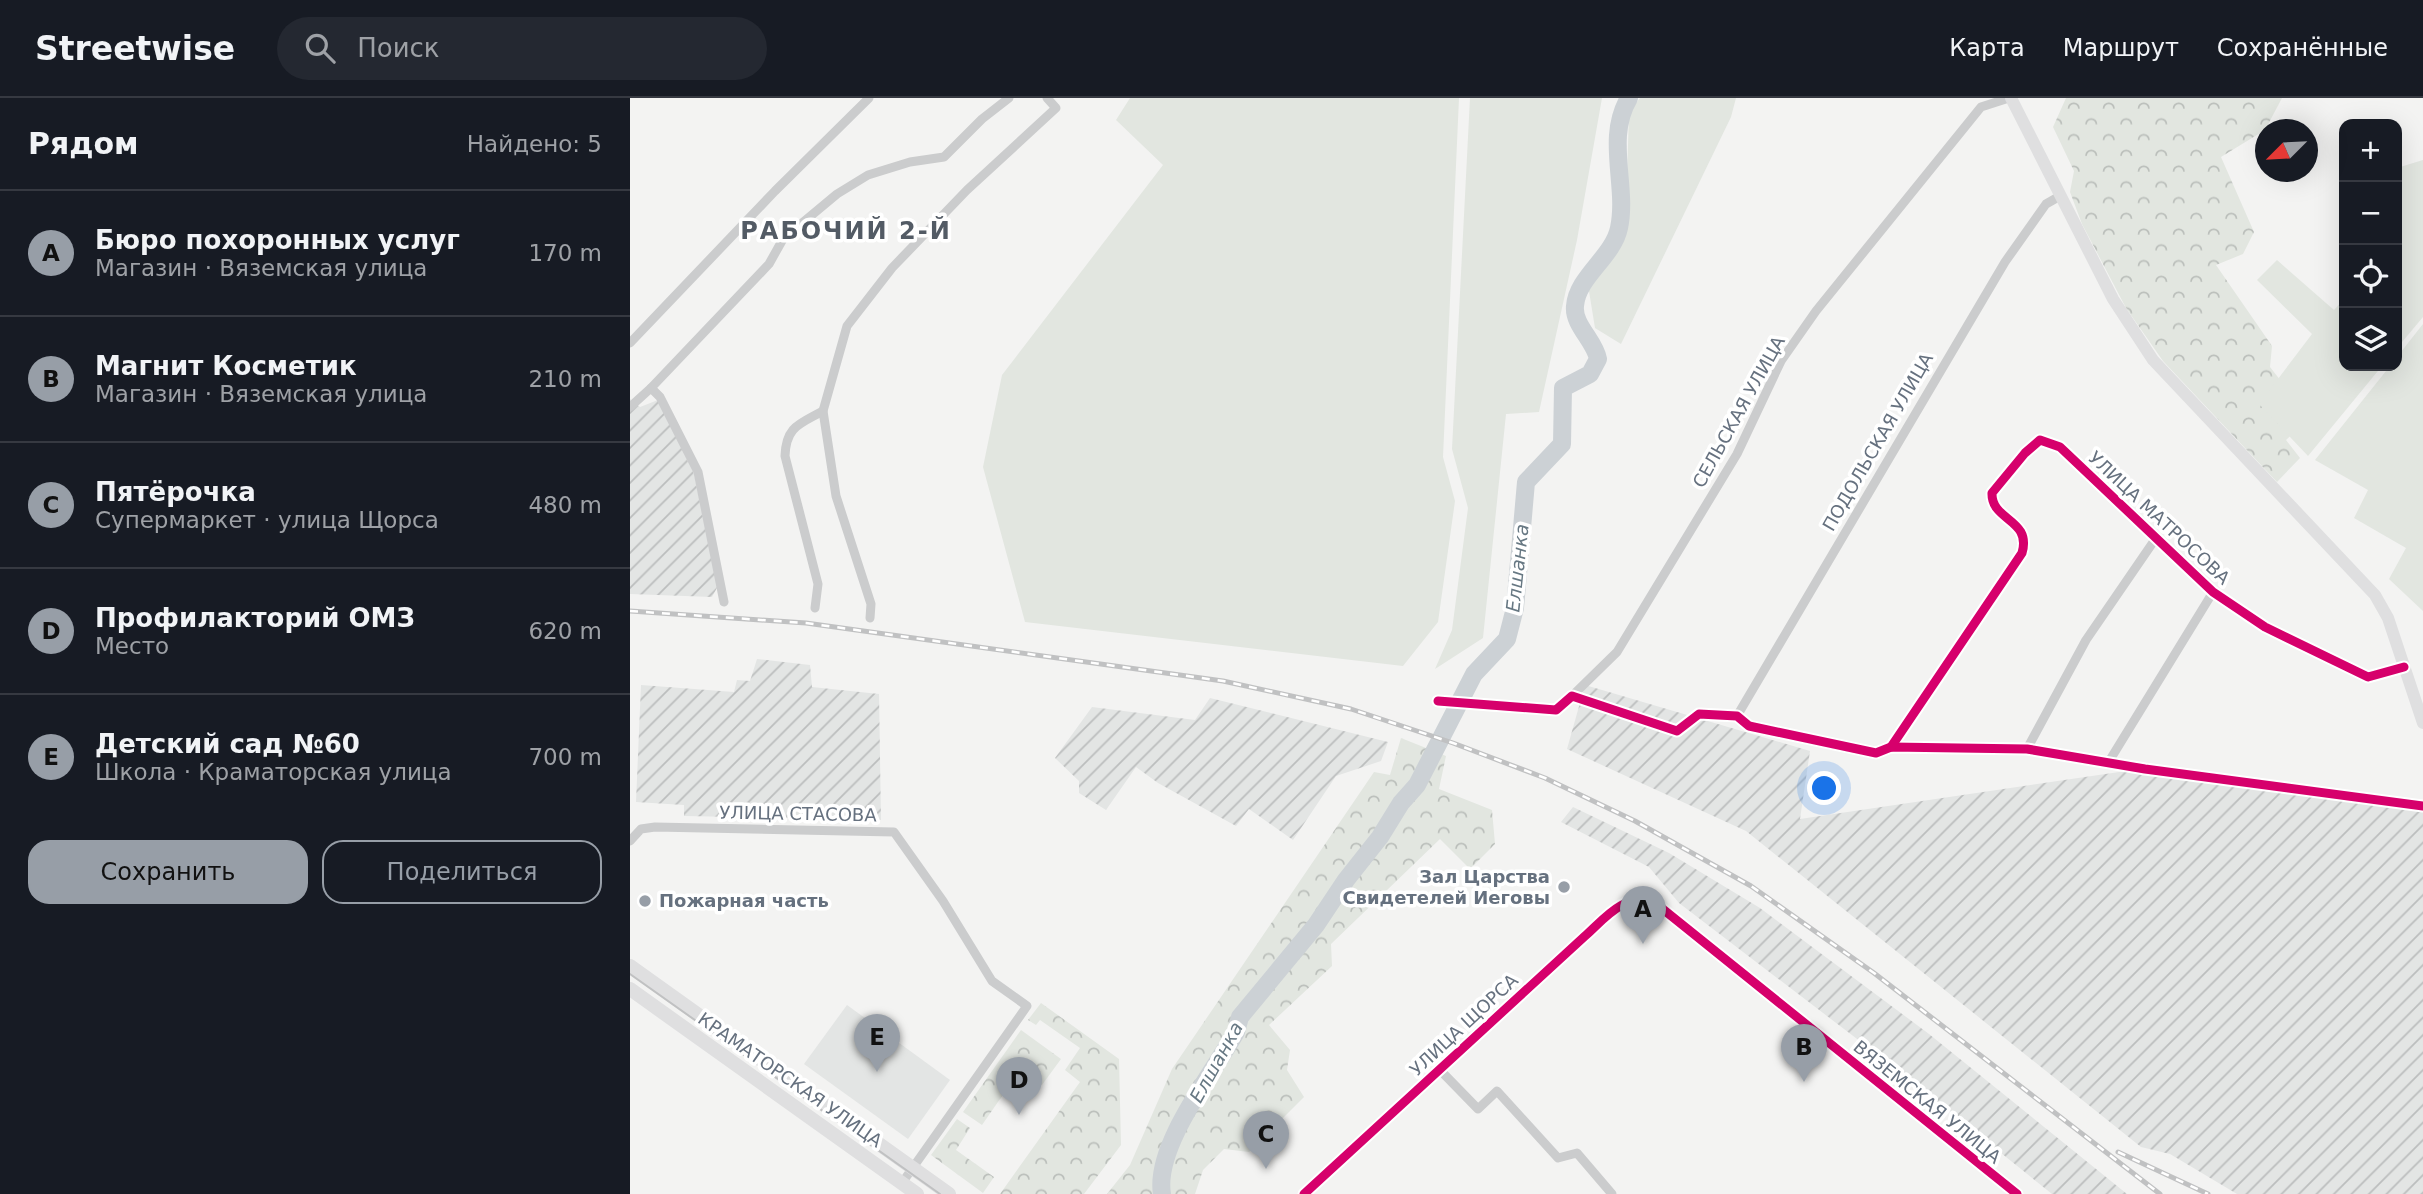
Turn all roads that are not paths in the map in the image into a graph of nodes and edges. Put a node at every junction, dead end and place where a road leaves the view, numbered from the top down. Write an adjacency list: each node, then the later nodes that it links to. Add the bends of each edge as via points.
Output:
1 (869, 98): 6 (street)
2 (1009, 98): 7 (street, via 944,157 868,175 837,194 783,239 769,264)
3 (1047, 98): 9 (street, via 1056,108 967,190 860,306 847,326)
4 (2010, 98): 5 (street); 16 (street, СЕЛЬСКАЯ УЛИЦА, via 1981,107 1816,312 1781,361 1737,454 1617,652)
5 (2060, 196): 15 (street, via 2113,299 2153,359 2375,595); 18 (street, ПОДОЛЬСКАЯ УЛИЦА, via 2046,204 2005,262)
6 (630, 343)
7 (651, 388): 8 (street); 12 (street, via 698,472)
8 (630, 407)
9 (824, 411): 13 (street, via 794,427 785,438 785,456 818,584); 14 (street, via 836,496 871,604)
10 (2155, 538): 11 (street, УЛИЦА МАТРОСОВА); 20 (street, УЛИЦА МАТРОСОВА, via 2060,447 2046,440 2033,444 1992,493 1996,508 2024,535 2022,554); 21 (street, via 2086,640)
11 (2213, 592): 15 (street, УЛИЦА МАТРОСОВА, via 2265,627 2368,677); 22 (street)
12 (724, 602)
13 (815, 608)
14 (870, 618)
15 (2404, 667): 19 (street)
16 (1572, 696): 17 (street, via 1556,710); 18 (street, via 1677,731 1699,714)
17 (1438, 701)
18 (1737, 716): 20 (street, via 1749,726 1876,753)
19 (2423, 723)
20 (1891, 747): 21 (street)
21 (2027, 749): 22 (street)
22 (2108, 763): 23 (street)
23 (2423, 806)
24 (630, 841): 33 (street, УЛИЦА СТАСОВА, via 648,827 894,832 992,981 1027,1006)
25 (1654, 902): 30 (street, УЛИЦА ЩОРСА, via 1642,898 1623,903); 39 (street, ВЯЗЕМСКАЯ УЛИЦА)
26 (630, 966): 28 (main road, КРАМАТОРСКАЯ УЛИЦА)
27 (630, 989): 29 (main road, КРАМАТОРСКАЯ УЛИЦА)
28 (732, 1039): 29 (street); 31 (main road, КРАМАТОРСКАЯ УЛИЦА)
29 (721, 1054): 32 (main road, КРАМАТОРСКАЯ УЛИЦА)
30 (1439, 1069): 37 (street, УЛИЦА ЩОРСА); 38 (street, via 1478,1109 1497,1091 1558,1158 1577,1153)
31 (790, 1081): 32 (street); 33 (main road, КРАМАТОРСКАЯ УЛИЦА)
32 (780, 1096): 34 (main road, КРАМАТОРСКАЯ УЛИЦА)
33 (913, 1168): 34 (street); 36 (main road, КРАМАТОРСКАЯ УЛИЦА)
34 (902, 1183): 35 (main road, КРАМАТОРСКАЯ УЛИЦА)
35 (918, 1194)
36 (949, 1194)
37 (1304, 1194)
38 (1612, 1194)
39 (2017, 1194)

